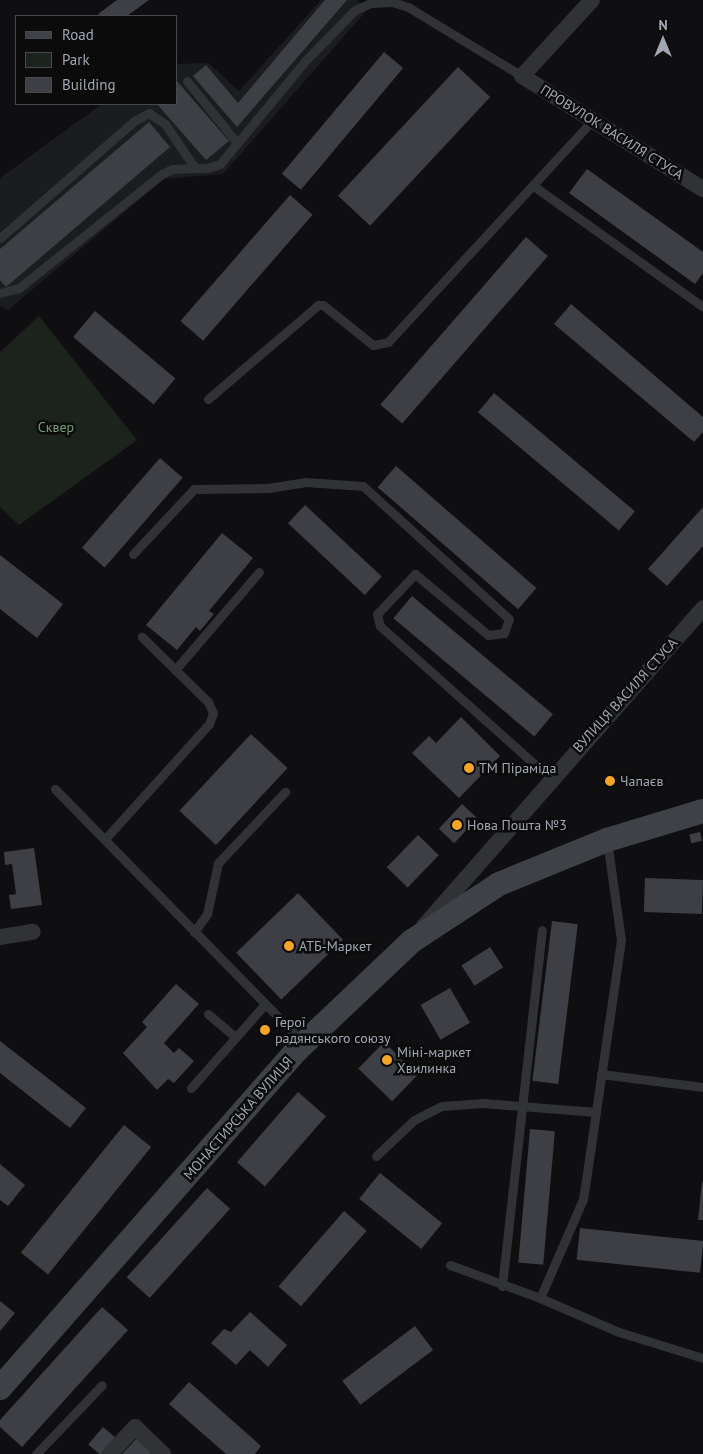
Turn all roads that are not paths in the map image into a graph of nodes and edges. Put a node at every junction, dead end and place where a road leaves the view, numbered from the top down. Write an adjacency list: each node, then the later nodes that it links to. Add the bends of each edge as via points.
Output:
1 (592, 0): 2 (street)
2 (522, 76): 4 (street, ПРОВУЛОК ВАСИЛЯ СТУСА); 5 (lane, via 408,7 392,2 371,3 355,10 307,59)
3 (188, 82): 5 (lane)
4 (594, 120): 7 (lane); 8 (street, ПРОВУЛОК ВАСИЛЯ СТУСА)
5 (237, 143): 6 (lane, via 220,164)
6 (194, 168): 9 (lane, via 165,124 149,113 134,121); 10 (lane, via 172,169 162,174 18,288)
7 (535, 186): 11 (lane); 12 (lane, via 381,346 373,345 323,305 318,305)
8 (703, 189)
9 (0, 238)
10 (0, 293)
11 (701, 302)
12 (208, 399)
13 (133, 554): 18 (lane, via 194,489 268,488 305,482 363,486 509,619 504,633 488,635 415,574 377,614 380,626)
14 (259, 572): 17 (lane)
15 (703, 608): 18 (street, ВУЛИЦЯ ВАСИЛЯ СТУСА)
16 (142, 636): 17 (lane)
17 (176, 670): 22 (lane, via 212,707 212,719)
18 (550, 778): 28 (street, ВУЛИЦЯ ВАСИЛЯ СТУСА)
19 (54, 789): 22 (lane)
20 (285, 792): 26 (lane, via 218,863 207,914)
21 (703, 811): 23 (main road, МОНАСТИРСЬКА ВУЛИЦЯ)
22 (105, 839): 26 (lane)
23 (607, 840): 28 (main road, МОНАСТИРСЬКА ВУЛИЦЯ, via 499,884); 33 (lane, via 621,933)
24 (542, 930): 36 (lane)
25 (33, 932): 27 (street)
26 (194, 932): 29 (lane)
27 (0, 937)
28 (412, 941): 32 (main road, МОНАСТИРСЬКА ВУЛИЦЯ)
29 (265, 1004): 31 (lane); 32 (lane)
30 (208, 1014): 31 (lane)
31 (235, 1037): 35 (lane)
32 (304, 1043): 43 (main road, МОНАСТИРСЬКА ВУЛИЦЯ)
33 (601, 1074): 34 (lane); 37 (lane)
34 (703, 1087)
35 (191, 1088)
36 (521, 1106): 37 (lane); 38 (lane, via 460,1103 435,1109 414,1120); 40 (lane)
37 (596, 1112): 41 (lane, via 583,1199)
38 (376, 1156)
39 (450, 1265): 40 (lane)
40 (502, 1286): 41 (lane)
41 (540, 1298): 42 (lane, via 619,1332)
42 (703, 1358)
43 (5, 1377)
44 (102, 1385): 45 (lane)
45 (36, 1454)
46 (110, 1454): 47 (street, via 135,1427)
47 (163, 1454)

